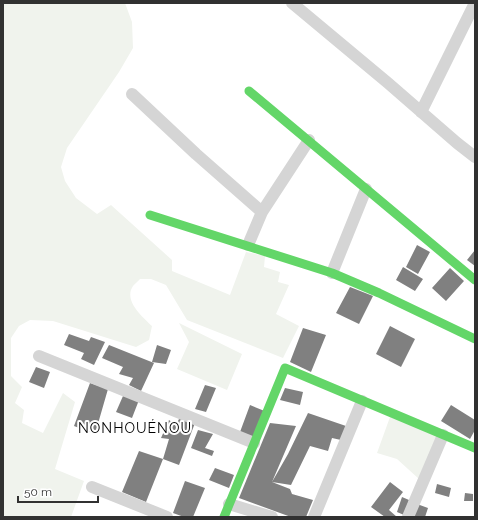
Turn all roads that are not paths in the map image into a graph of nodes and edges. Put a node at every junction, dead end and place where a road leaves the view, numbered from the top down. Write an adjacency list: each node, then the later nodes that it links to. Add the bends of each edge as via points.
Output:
1 (292, 3): 5 (street)
2 (475, 3): 5 (street)
3 (249, 91): 6 (street)
4 (132, 94): 9 (street)
5 (422, 112): 7 (street)
6 (309, 140): 8 (street); 9 (street)
7 (475, 156)
8 (366, 189): 12 (street); 13 (street)
9 (262, 212): 11 (street)
10 (150, 215): 11 (street)
11 (248, 245): 12 (street)
12 (332, 273): 14 (street)
13 (475, 280)
14 (475, 338)
15 (39, 356): 18 (street)
16 (362, 401): 17 (street); 18 (street, via 285,368); 25 (street)
17 (443, 435): 19 (street); 26 (street)
18 (254, 443): 21 (street)
19 (475, 448)
20 (92, 486): 22 (street)
21 (229, 504): 23 (street); 24 (street)
22 (167, 517)
23 (224, 517)
24 (272, 517)
25 (314, 517)
26 (408, 517)

